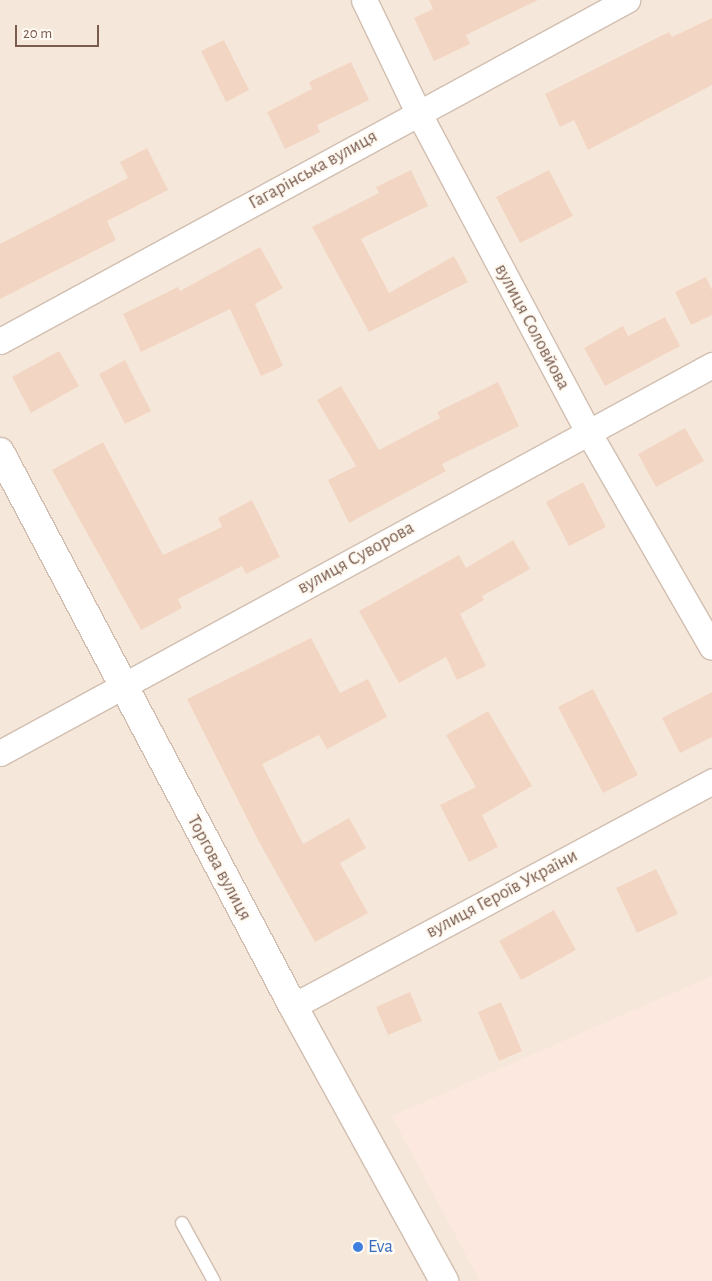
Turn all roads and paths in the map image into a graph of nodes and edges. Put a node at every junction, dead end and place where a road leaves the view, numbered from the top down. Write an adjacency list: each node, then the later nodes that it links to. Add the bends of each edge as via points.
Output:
1 (364, 0): 3 (street, вулиця Соловйова)
2 (627, 0): 3 (street, Гагарінська вулиця)
3 (418, 112): 4 (street, Гагарінська вулиця); 6 (street, вулиця Соловйова)
4 (0, 342)
5 (712, 365): 6 (street, вулиця Суворова)
6 (587, 430): 8 (street, вулиця Соловйова); 9 (street, вулиця Суворова)
7 (0, 452): 9 (main road, Торгова вулиця)
8 (712, 647)
9 (123, 688): 10 (street, вулиця Суворова); 12 (main road, Торгова вулиця)
10 (0, 752)
11 (712, 781): 12 (street, вулиця Героїв України)
12 (293, 1006): 15 (main road, Торгова вулиця)
13 (182, 1223): 14 (lane)
14 (214, 1281)
15 (444, 1281)

